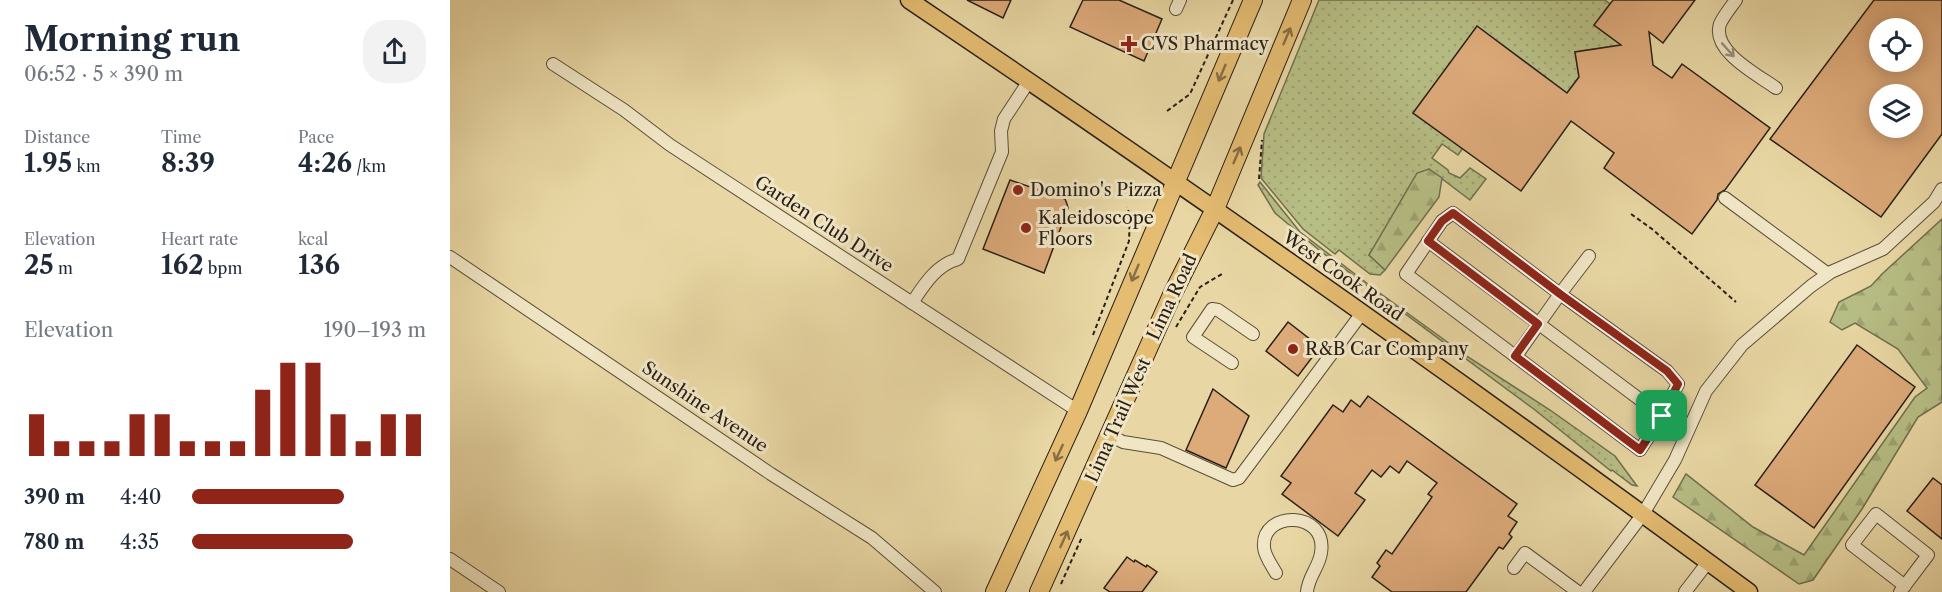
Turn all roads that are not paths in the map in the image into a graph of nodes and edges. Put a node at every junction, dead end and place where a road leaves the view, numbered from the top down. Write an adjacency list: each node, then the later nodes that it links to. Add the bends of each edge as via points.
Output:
1 (909, 0): 6 (main road, West Cook Road)
2 (1253, 0): 8 (highway, one-way to 8)
3 (1302, 0): 11 (highway, Lima Road, one-way to 3)
4 (1736, 0): 7 (street, one-way to 7, via 1720,24 1722,46)
5 (553, 64): 17 (street, Garden Club Drive)
6 (1029, 81): 8 (main road, West Cook Road); 17 (street, via 1004,119 1002,152 958,259 929,277)
7 (1776, 88)
8 (1174, 181): 11 (main road, West Cook Road); 23 (highway, one-way to 23)
9 (1942, 189): 15 (street, via 1934,202 1883,249)
10 (1725, 198): 15 (street)
11 (1215, 208): 18 (main road, West Cook Road); 26 (highway, Lima Road)
12 (1428, 241): 16 (street, via 1453,213); 19 (street); 21 (street, via 1406,274)
13 (1589, 256): 16 (street)
14 (450, 257): 34 (street, Sunshine Avenue, via 872,538)
15 (1828, 274): 25 (street, via 1742,345 1706,391)
16 (1560, 294): 19 (street); 24 (street, via 1667,371 1678,384)
17 (912, 303): 23 (street, Garden Club Drive)
18 (1362, 313): 26 (street, via 1239,478 1233,480 1161,448); 27 (main road, West Cook Road)
19 (1538, 324): 21 (street); 24 (street)
20 (1252, 334): 22 (street, via 1212,309 1194,337)
21 (1515, 356): 24 (street, via 1640,450)
22 (1232, 363)
23 (1078, 411): 35 (highway, one-way to 35)
24 (1662, 416): 25 (street)
25 (1686, 434): 27 (street)
26 (1109, 435): 36 (highway, Lima Road, one-way to 26)
27 (1643, 514): 29 (main road, West Cook Road); 39 (street)
28 (450, 559): 33 (street)
29 (1708, 562): 40 (street); 41 (main road, West Cook Road)
30 (1514, 568): 38 (street, via 1525,553)
31 (1276, 573): 37 (street, via 1264,548 1266,536 1282,521 1306,522 1316,530 1321,552 1307,582)
32 (1902, 589): 32 (street, via 1929,555 1876,514 1852,545)
33 (498, 592)
34 (935, 592)
35 (995, 592)
36 (1039, 592)
37 (1307, 592)
38 (1578, 592)
39 (1584, 592)
40 (1685, 592)
41 (1749, 592)

